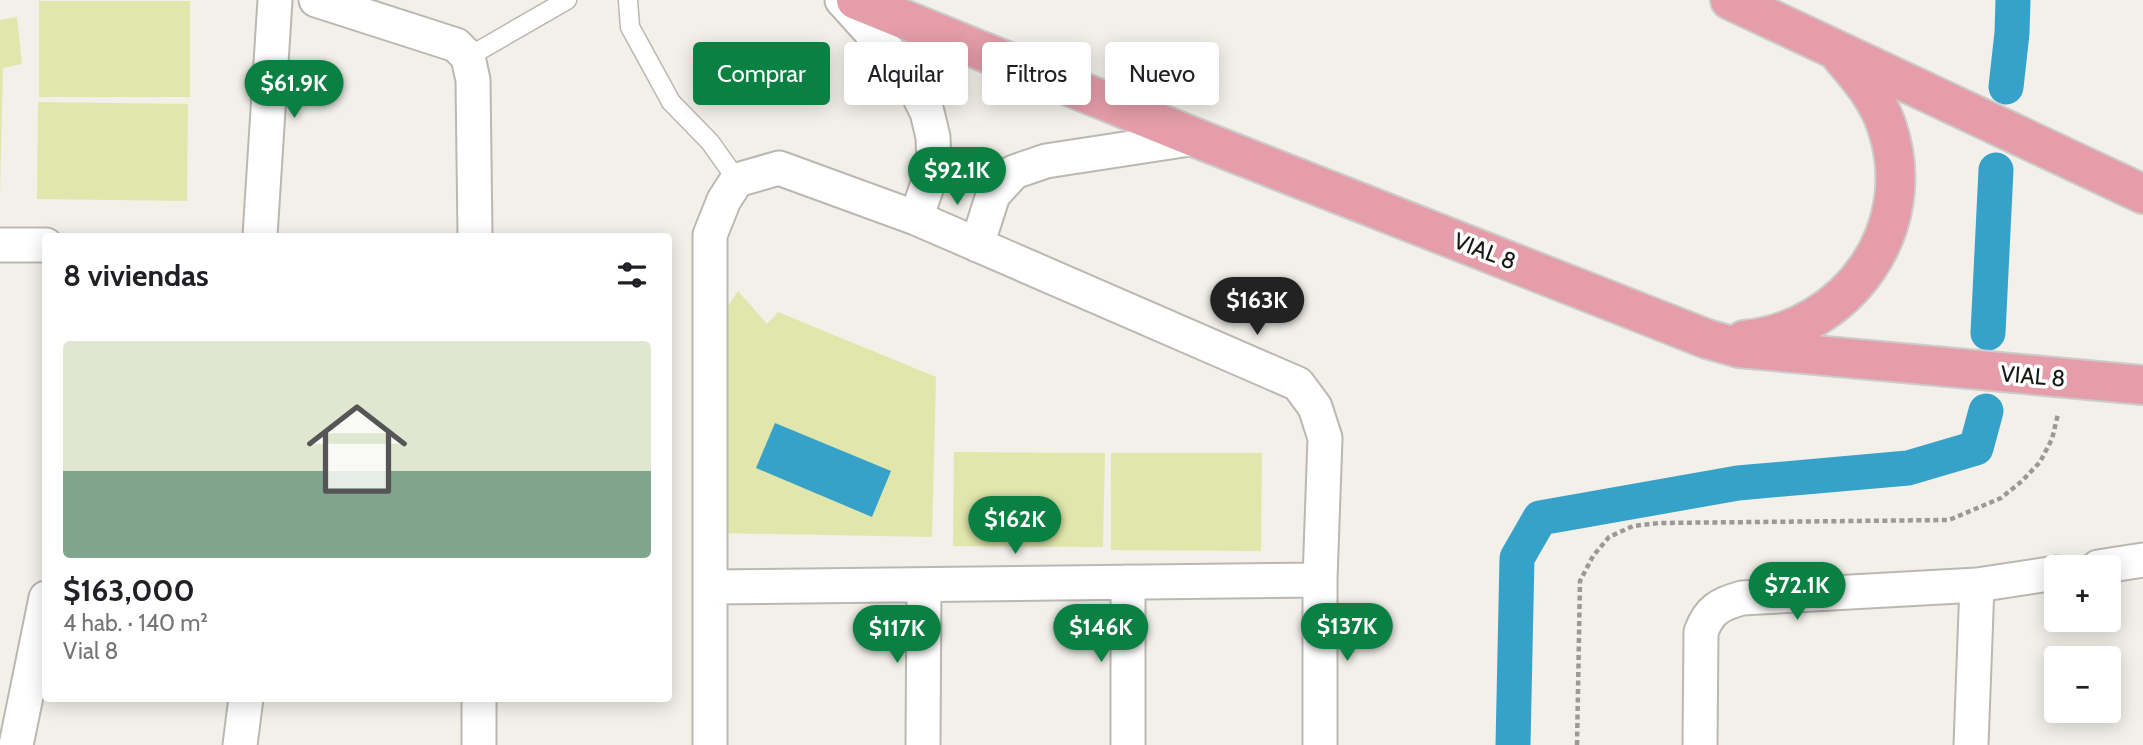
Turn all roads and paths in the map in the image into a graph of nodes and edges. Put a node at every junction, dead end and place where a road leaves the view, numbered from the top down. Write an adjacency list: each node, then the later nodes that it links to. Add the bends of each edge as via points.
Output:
1 (275, 0): 14 (street)
2 (317, 0): 9 (street, via 456,45)
3 (567, 0): 9 (lane)
4 (628, 0): 11 (lane, via 629,27 671,102 710,142)
5 (842, 0): 13 (street, via 907,72 927,112 935,164)
6 (856, 0): 10 (main road, VIAL 8)
7 (1730, 0): 8 (main road)
8 (1835, 50): 12 (main road); 19 (main road, via 1862,79 1887,128 1895,183 1884,236 1856,284 1814,319 1762,338)
9 (468, 57): 15 (street, via 473,80)
10 (1196, 138): 18 (street, via 1046,161 1014,172 993,195); 19 (main road, VIAL 8)
11 (737, 180): 13 (street, via 779,168); 29 (street, via 710,235)
12 (2143, 194)
13 (916, 218): 18 (street)
14 (260, 233)
15 (475, 233)
16 (0, 244): 17 (street)
17 (42, 245)
18 (977, 245): 25 (street, via 1298,384 1315,407 1325,438)
19 (1707, 338): 20 (main road, VIAL 8, via 1765,353)
20 (2066, 379): 21 (main road, VIAL 8); 40 (path, via 2052,439 2040,462 2001,498 1949,520 1659,523 1633,526 1609,537 1580,581)
21 (2140, 386)
22 (2143, 560): 23 (street)
23 (2121, 563)
24 (2044, 575): 28 (street)
25 (1320, 580): 26 (street); 39 (street)
26 (1128, 582): 27 (street); 38 (street)
27 (924, 585): 29 (street); 37 (street)
28 (1977, 585): 41 (street, via 1742,598 1715,608 1701,632); 42 (street)
29 (710, 587): 36 (street)
30 (42, 618): 33 (street)
31 (245, 702): 34 (street)
32 (479, 702): 35 (street)
33 (16, 745)
34 (240, 745)
35 (479, 745)
36 (710, 745)
37 (923, 745)
38 (1128, 745)
39 (1320, 745)
40 (1577, 745)
41 (1700, 745)
42 (1971, 745)

